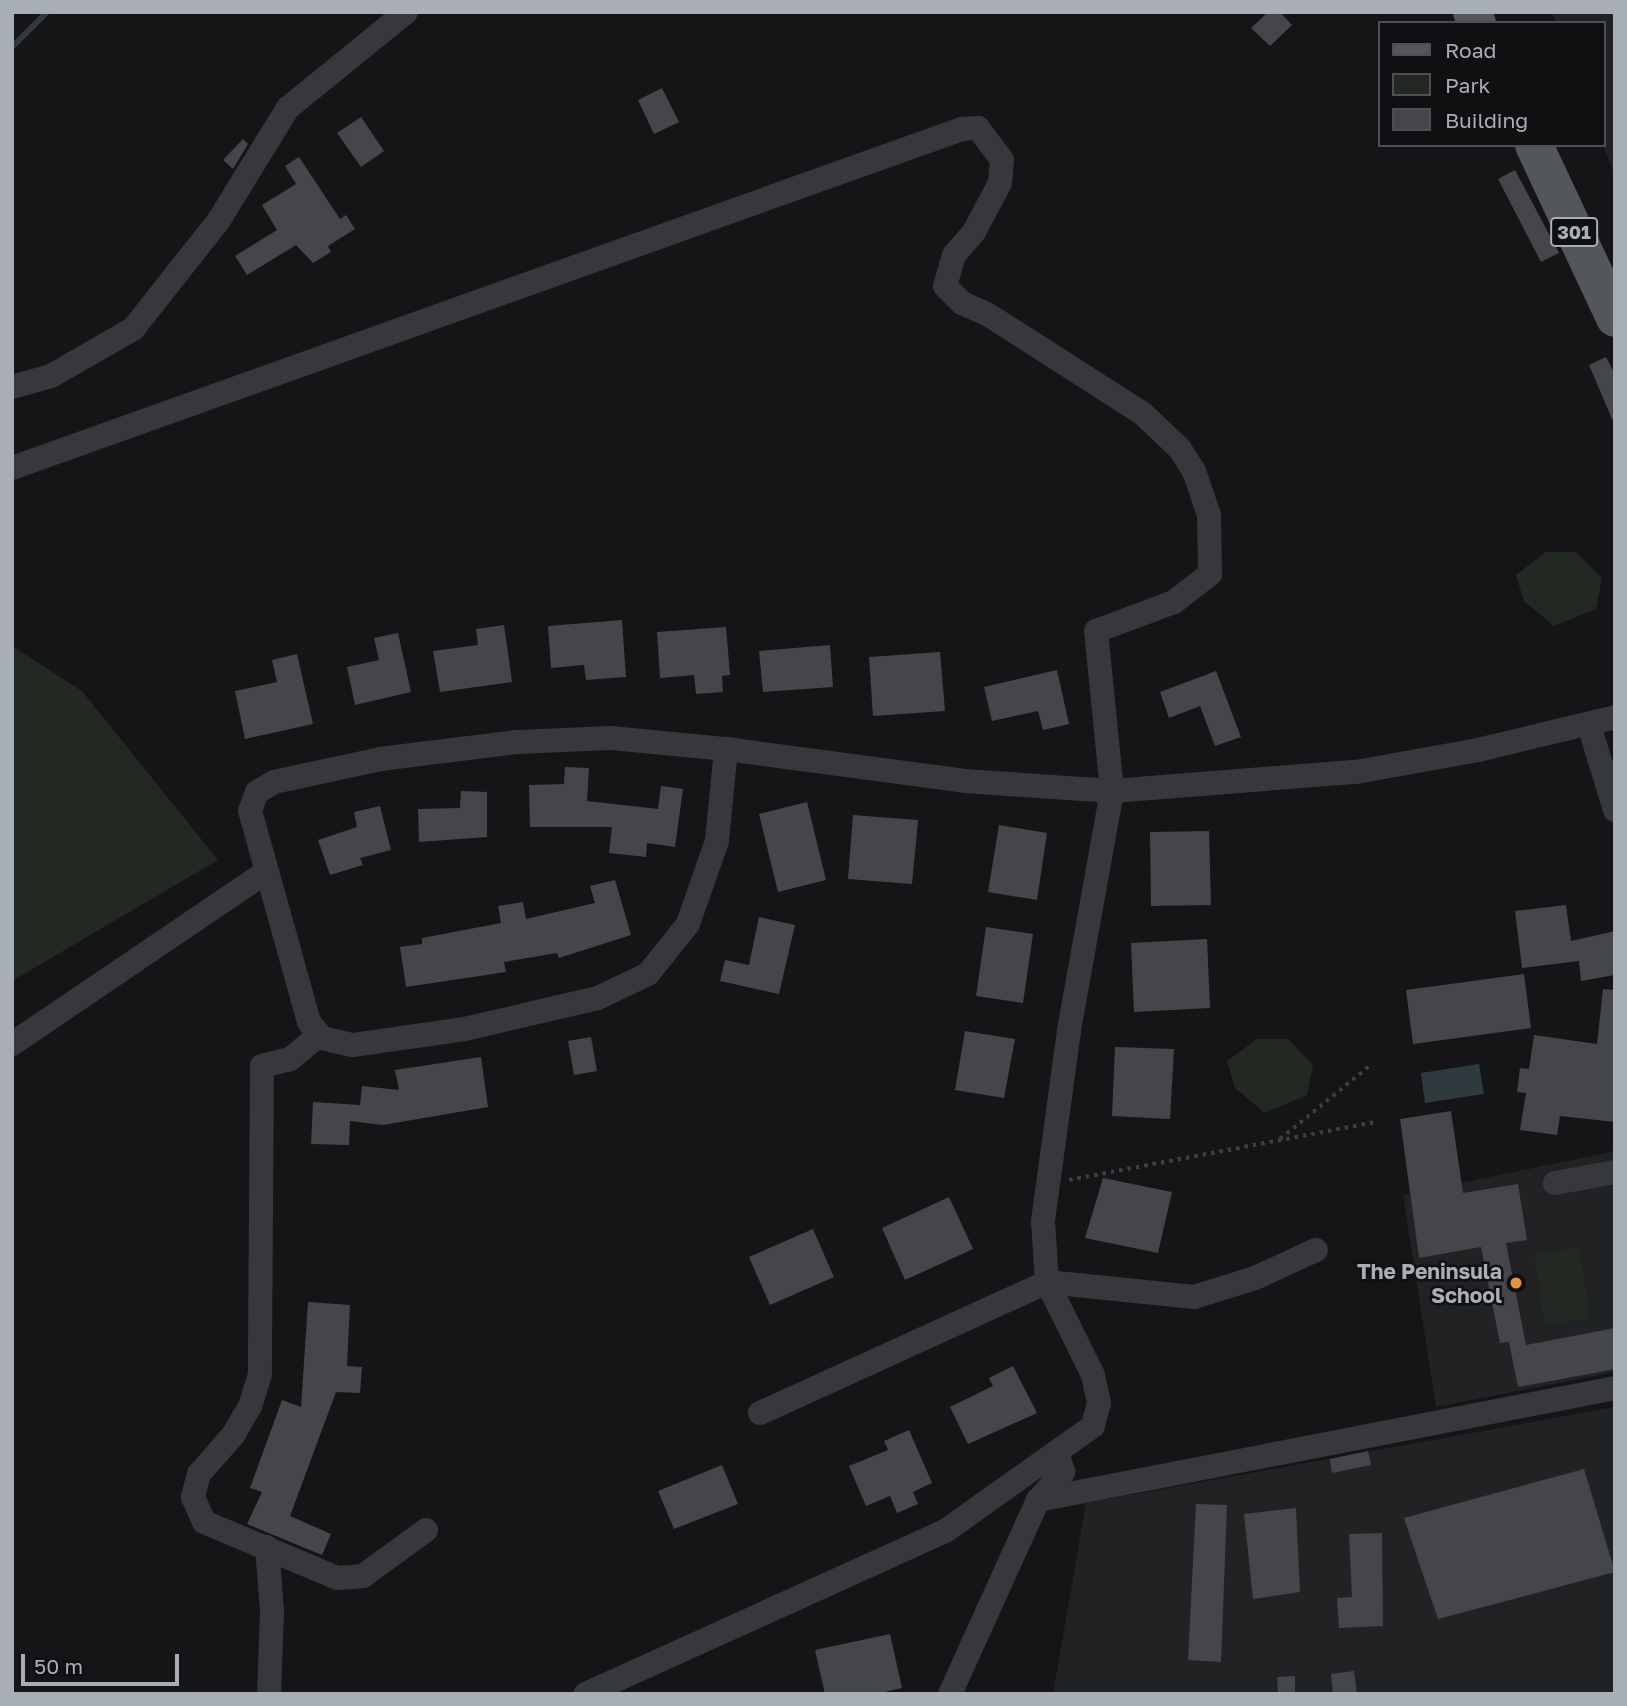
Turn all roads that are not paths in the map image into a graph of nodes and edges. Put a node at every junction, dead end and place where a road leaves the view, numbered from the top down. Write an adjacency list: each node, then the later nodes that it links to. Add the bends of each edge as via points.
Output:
1 (406, 12): 4 (street, via 288,108 219,220 133,328 51,376)
2 (1535, 147): 3 (main road, 301)
3 (1615, 318)
4 (12, 387)
5 (12, 468): 9 (street, via 962,129 978,128 1002,160 1000,183 974,232 954,255 945,286 962,303 987,314 1142,413 1180,449 1205,495 1210,574 1174,602 1096,631)
6 (1615, 717): 7 (street)
7 (1589, 724): 9 (street, via 1356,772); 10 (street)
8 (726, 749): 9 (street, via 965,781); 11 (street, via 611,738 517,742 380,759 274,782 257,792 250,811); 12 (street, via 717,841 709,865 688,925 648,974 598,998 465,1029 352,1045)
9 (1112, 791): 17 (street, via 1066,1045 1047,1185 1043,1222)
10 (1615, 810)
11 (265, 873): 12 (street, via 309,1022); 13 (street)
12 (319, 1035): 23 (street, via 290,1059 262,1066 260,1374 250,1406 234,1434 199,1474 193,1497 204,1522)
13 (12, 1044)
14 (1615, 1172): 15 (street)
15 (1555, 1183)
16 (1316, 1250): 17 (street, via 1255,1278 1194,1297)
17 (1047, 1282): 19 (street); 20 (street, via 1093,1375 1099,1403 1093,1426)
18 (1615, 1388): 21 (street)
19 (760, 1413)
20 (1057, 1452): 21 (street, via 1063,1472); 26 (street, via 945,1531)
21 (1038, 1500): 24 (street)
22 (426, 1530): 23 (street, via 363,1576 337,1578)
23 (267, 1547): 25 (street, via 272,1610)
24 (955, 1692)
25 (269, 1694)
26 (585, 1694)

